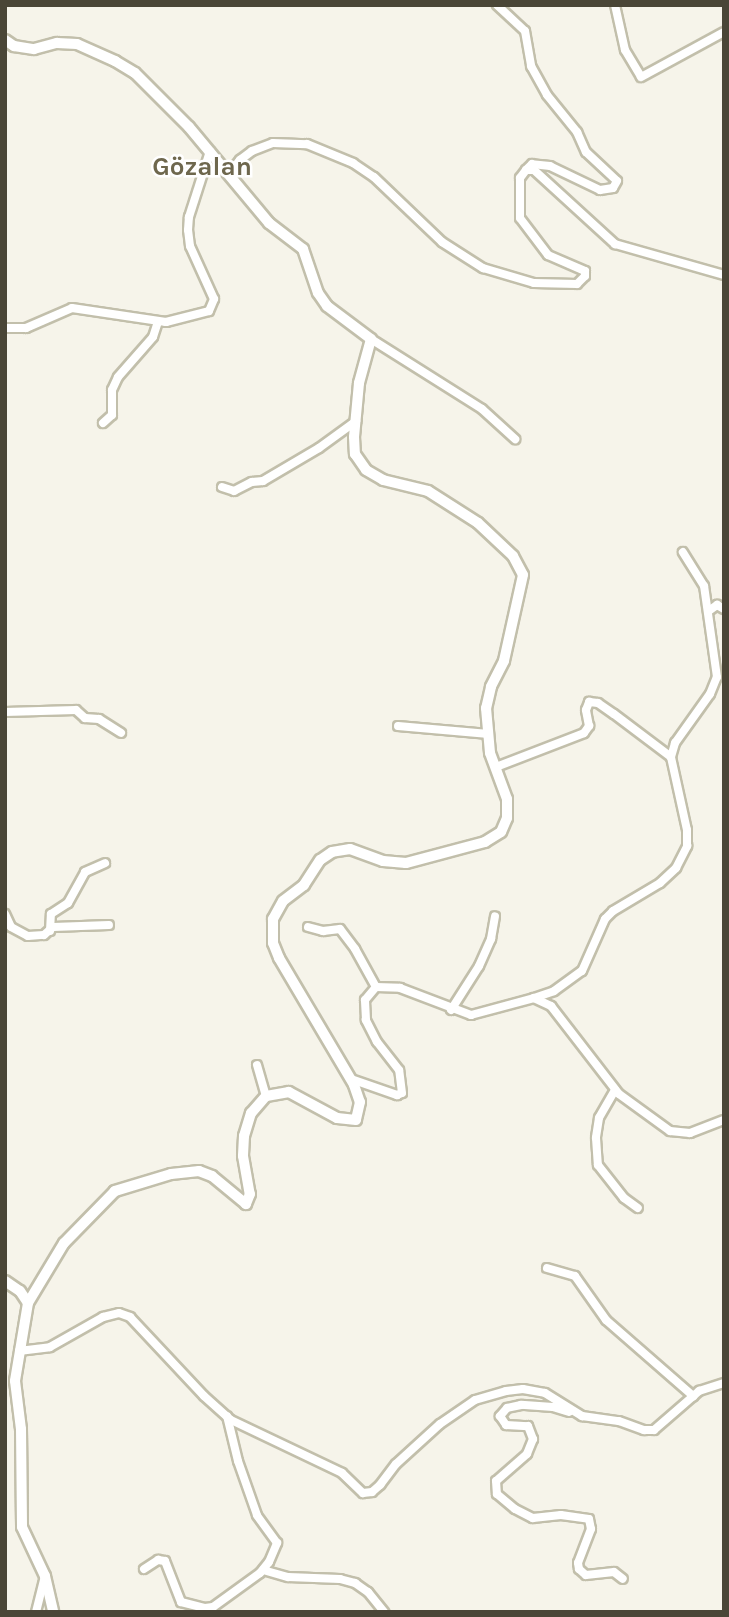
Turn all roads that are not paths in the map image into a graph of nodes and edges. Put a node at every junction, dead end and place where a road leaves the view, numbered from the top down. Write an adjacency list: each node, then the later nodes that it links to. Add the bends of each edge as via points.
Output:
1 (497, 5): 6 (street, via 525,31 531,66 547,95 577,132 586,152 617,181 613,188 600,190 550,166 532,164)
2 (615, 5): 3 (street, via 625,50 641,77)
3 (724, 32)
4 (5, 40): 5 (street, via 34,49 77,44 126,66)
5 (210, 151): 7 (street); 9 (street, via 188,230 214,304 209,311)
6 (526, 170): 7 (street, via 520,178 520,218 548,255 585,271 576,284 534,283 484,268 442,242 374,177 307,144 273,143 252,151); 8 (street, via 541,173 615,244)
7 (229, 174): 11 (street, via 276,229 303,249 327,306)
8 (724, 275)
9 (158, 322): 10 (street, via 72,308 26,328); 13 (street, via 144,349 118,377 112,390 112,415)
10 (5, 328)
11 (371, 339): 12 (street, via 359,383); 14 (street, via 481,409)
12 (356, 421): 15 (street, via 263,481 234,491); 22 (street, via 354,449 369,473 436,496 488,530 520,567 521,587 504,661 487,700)
13 (103, 423)
14 (514, 439)
15 (222, 487)
16 (682, 552): 18 (street, via 705,586)
17 (724, 609): 18 (street, via 718,605)
18 (710, 610): 23 (street, via 717,677)
19 (5, 712): 21 (street, via 76,710)
20 (398, 726): 22 (street)
21 (121, 733)
22 (489, 734): 24 (street)
23 (671, 757): 24 (street, via 614,713 589,702 589,726 584,733); 32 (street, via 687,830 687,846 676,868 660,883 612,911 576,976)
24 (496, 767): 35 (street, via 508,809 505,826 497,836 406,863 339,850 320,860 304,885 276,910 272,936 276,952)
25 (105, 863): 30 (street, via 85,872 68,903 51,914)
26 (5, 914): 30 (street, via 16,931 40,937)
27 (495, 916): 33 (street, via 479,966)
28 (109, 925): 30 (street)
29 (308, 927): 31 (street, via 340,929)
30 (50, 931)
31 (376, 988): 33 (street, via 400,988); 35 (street, via 365,1000 366,1020 399,1070 402,1093)
32 (534, 998): 33 (street, via 471,1016); 36 (street, via 551,1006)
33 (451, 1010)
34 (257, 1065): 37 (street)
35 (351, 1079): 37 (street, via 360,1102 359,1115 353,1121 337,1118 289,1092)
36 (615, 1090): 38 (street, via 678,1134); 39 (street, via 599,1118 598,1165)
37 (266, 1096): 42 (street, via 251,1113 244,1136 250,1194 246,1204 199,1171 171,1174 115,1191 64,1243)
38 (724, 1120)
39 (638, 1208)
40 (547, 1268): 45 (street, via 575,1276 606,1320)
41 (5, 1281): 42 (street)
42 (28, 1303): 43 (street)
43 (19, 1351): 46 (street, via 50,1347 119,1313 130,1317); 50 (street, via 15,1381 21,1429 22,1527)
44 (724, 1383): 45 (street)
45 (693, 1396): 47 (street, via 654,1430)
46 (227, 1416): 47 (street, via 342,1473 363,1493 372,1492 440,1423 475,1400 506,1391 545,1393); 49 (street, via 257,1514 277,1543)
47 (582, 1416): 51 (street, via 531,1405 507,1409 500,1420 506,1425 528,1426 533,1439 527,1454 496,1481 496,1487 514,1509 533,1518 589,1519 591,1530 579,1569 586,1575 614,1572)
48 (144, 1569): 52 (street, via 165,1561 181,1602)
49 (263, 1570): 52 (street); 55 (street, via 355,1583)
50 (45, 1576): 53 (street); 54 (street)
51 (623, 1579)
52 (214, 1609)
53 (36, 1612)
54 (53, 1612)
55 (384, 1612)

